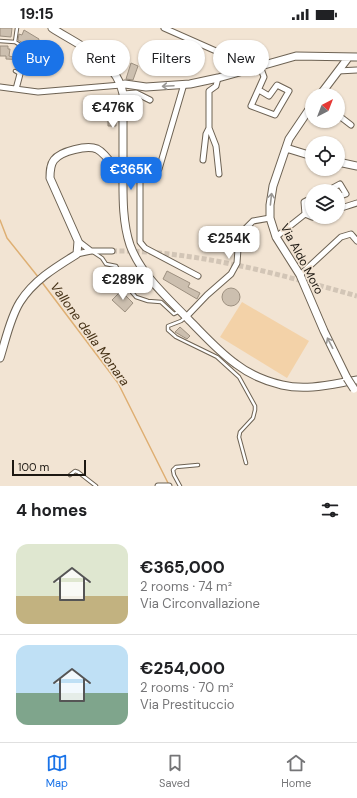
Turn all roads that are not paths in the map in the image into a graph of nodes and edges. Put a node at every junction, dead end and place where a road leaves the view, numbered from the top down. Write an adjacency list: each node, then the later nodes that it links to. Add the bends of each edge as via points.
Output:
1 (17, 28): 4 (lane)
2 (52, 28): 18 (street, via 103,61)
3 (164, 28): 7 (street)
4 (15, 40)
5 (0, 41): 6 (lane)
6 (12, 42)
7 (213, 50)
8 (357, 57): 9 (street)
9 (348, 58): 10 (street, via 296,56); 12 (street)
10 (269, 64)
11 (357, 70): 12 (street)
12 (338, 71): 20 (street)
13 (19, 76): 21 (street)
14 (224, 76): 16 (street)
15 (264, 76): 22 (street)
16 (218, 78): 17 (street); 28 (street, via 216,86 209,91)
17 (184, 84): 18 (street, one-way to 18, via 146,87); 48 (street, via 160,169 140,172 140,242 145,248)
18 (121, 85): 21 (street, via 38,92); 23 (street)
19 (0, 86): 21 (street)
20 (325, 88)
21 (16, 89)
22 (258, 90): 22 (street, via 252,106 275,116 289,91 277,85 269,96)
23 (123, 94): 24 (street, via 136,93); 34 (street)
24 (150, 100)
25 (305, 115): 29 (street, Via Aldo Moro, via 292,133)
26 (345, 121): 27 (street)
27 (351, 126)
28 (209, 128): 31 (street); 35 (street, via 216,146)
29 (286, 148): 30 (street); 40 (street, Via Aldo Moro, one-way to 29, via 273,186)
30 (305, 154)
31 (203, 160)
32 (345, 163): 33 (street)
33 (357, 166)
34 (123, 171): 42 (street, via 116,170 104,155 89,147 59,155 54,161 50,169 51,182); 49 (street, via 125,224 135,257 145,273)
35 (219, 174)
36 (305, 202): 39 (street)
37 (357, 203): 38 (street)
38 (345, 207)
39 (305, 214): 41 (street)
40 (270, 218): 41 (street, Via Aldo Moro); 50 (street, via 253,221 246,228 238,250 237,264 231,274)
41 (276, 238): 47 (street, Via Aldo Moro)
42 (78, 241): 44 (street); 46 (street)
43 (357, 241): 47 (street, via 351,234 341,237)
44 (91, 251): 45 (street); 46 (street); 49 (lane, via 106,264 116,266 136,297 161,302 174,314)
45 (112, 251)
46 (77, 254): 51 (street, via 51,270 30,288 14,314)
47 (300, 275): 53 (street, Via Aldo Moro, one-way to 47, bridge, via 324,331)
48 (198, 276)
49 (180, 311): 50 (street)
50 (186, 317): 52 (street, via 236,364 269,382 301,388); 54 (lane, via 168,326 168,330 176,337 217,357 239,377 255,406 253,418 240,432 239,437)
51 (0, 358)
52 (357, 380)
53 (355, 392)
54 (246, 462)
55 (198, 465): 60 (lane, via 176,467 173,470)
56 (70, 475): 57 (lane, via 78,472)
57 (96, 486)
58 (158, 486): 59 (street)
59 (168, 486)
60 (180, 486)

